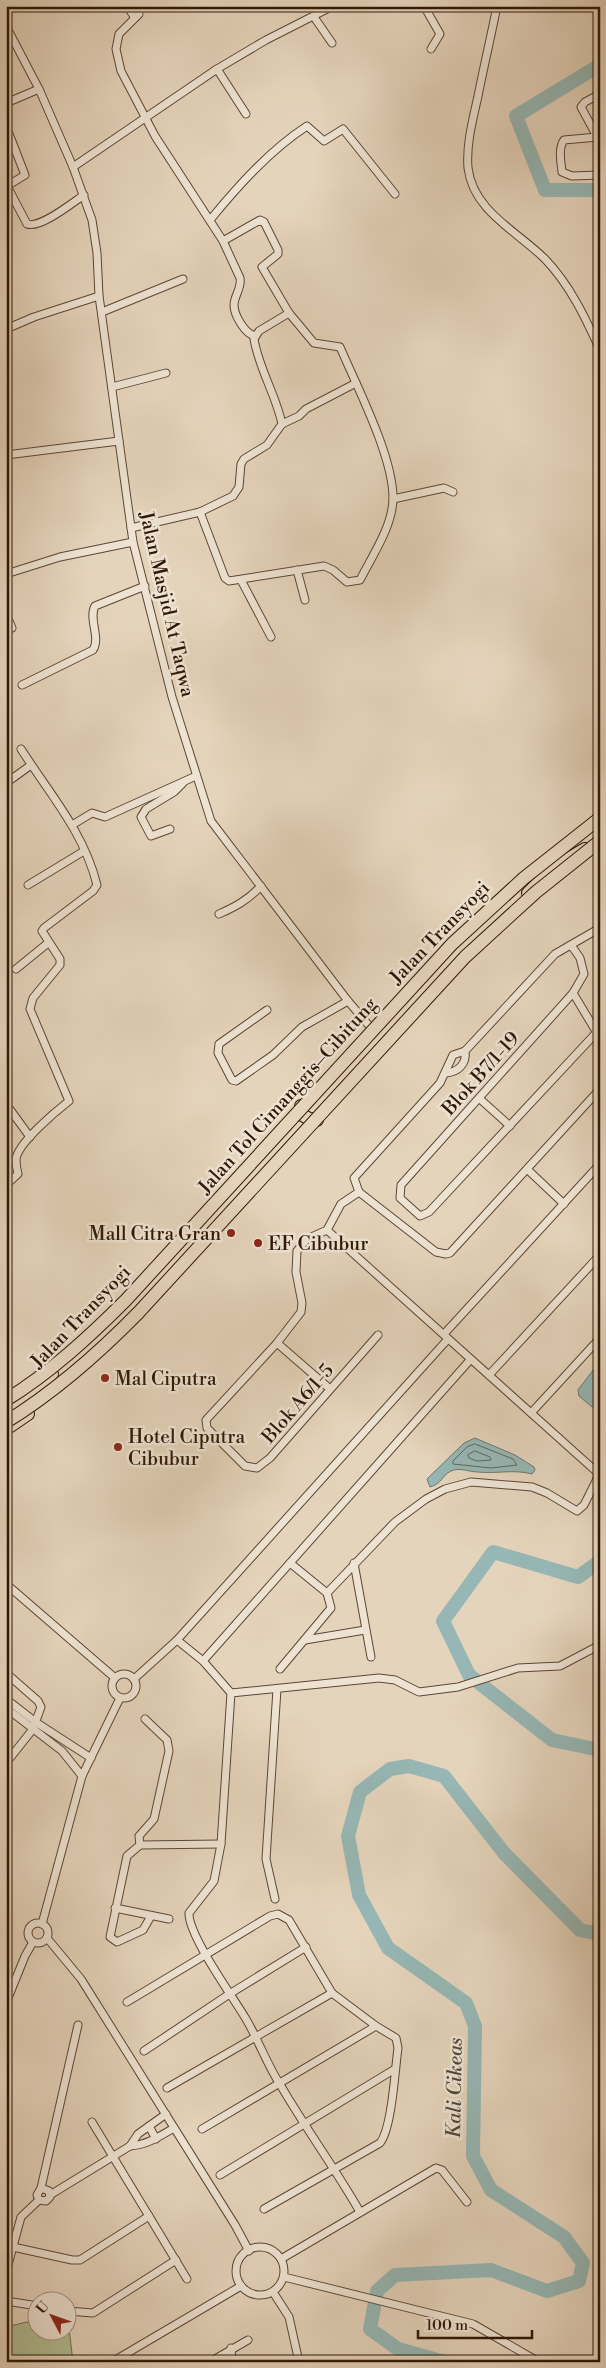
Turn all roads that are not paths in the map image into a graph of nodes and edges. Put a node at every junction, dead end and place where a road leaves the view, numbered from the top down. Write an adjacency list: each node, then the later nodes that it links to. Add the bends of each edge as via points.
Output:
1 (128, 6): 14 (street, via 137,16 119,34 116,48 121,71)
2 (333, 6): 5 (street)
3 (424, 6): 8 (street, via 440,34)
4 (497, 6): 29 (street, via 470,132 468,159 471,182 480,200 558,275 581,309)
5 (314, 17): 7 (street); 9 (street)
6 (6, 26): 10 (street, Jalan Masjid At Taqwa)
7 (332, 43)
8 (431, 49)
9 (217, 69): 13 (street); 14 (street)
10 (38, 90): 12 (street); 17 (street, Jalan Masjid At Taqwa)
11 (600, 94): 16 (street, via 581,107)
12 (6, 103)
13 (246, 114)
14 (144, 116): 17 (street); 21 (street)
15 (6, 126): 20 (street, via 25,176 7,186 27,224 34,226)
16 (599, 139): 18 (street, via 564,140 561,163 562,172 566,175)
17 (73, 167): 20 (street, Jalan Masjid At Taqwa)
18 (600, 176)
19 (395, 194): 21 (street, via 342,129 324,141 307,126 290,137 240,185)
20 (84, 196): 24 (street, Jalan Masjid At Taqwa, via 92,220)
21 (210, 220): 22 (street)
22 (223, 240): 26 (street, via 254,222 264,222 278,254 262,267); 28 (street, via 241,283 234,305 242,326)
23 (183, 279): 25 (street)
24 (100, 296): 25 (street, Jalan Masjid At Taqwa); 27 (street, via 34,316)
25 (102, 312): 32 (street, Jalan Masjid At Taqwa)
26 (288, 313): 28 (street); 31 (street, via 314,343 340,347)
27 (6, 329)
28 (255, 336): 33 (street)
29 (600, 350)
30 (166, 373): 32 (street)
31 (356, 384): 33 (street); 37 (street, via 387,463)
32 (112, 387): 34 (street, Jalan Masjid At Taqwa)
33 (282, 424): 38 (street, via 267,445 244,459 239,487 233,496)
34 (119, 441): 35 (street); 39 (street, Jalan Masjid At Taqwa)
35 (6, 456)
36 (453, 492): 37 (street, via 444,488)
37 (393, 499): 41 (street, via 388,522 360,580 347,582 324,566)
38 (200, 512): 39 (street); 43 (street, via 225,578)
39 (131, 528): 40 (street, Jalan Masjid At Taqwa)
40 (133, 542): 42 (street, via 60,557); 44 (street, Jalan Masjid At Taqwa)
41 (296, 570): 43 (street); 45 (street)
42 (6, 574)
43 (241, 580): 48 (street)
44 (145, 586): 49 (street, via 95,606 96,642 93,650); 52 (street, Jalan Masjid At Taqwa, via 172,697)
45 (305, 600)
46 (6, 614): 47 (street)
47 (12, 628)
48 (271, 637)
49 (22, 685)
50 (21, 749): 51 (street)
51 (31, 765): 54 (street); 56 (street)
52 (196, 776): 53 (street); 61 (street, Jalan Masjid At Taqwa, via 211,821)
53 (185, 780): 56 (street, via 105,817 92,813); 57 (street, via 174,792 142,813 151,836)
54 (6, 784)
55 (600, 819): 70 (highway, Jalan Transyogi, via 540,859 500,895); 97 (highway, Jalan Tol Cimanggis–Cibitung, bridge, via 524,878 452,944 126,1300 50,1370)
56 (72, 824): 59 (street)
57 (170, 829)
58 (600, 841): 78 (highway, Jalan Transyogi, via 566,859 546,875); 100 (highway, Jalan Tol Cimanggis–Cibitung, bridge, via 536,892 465,957 101,1350 61,1384)
59 (84, 851): 60 (street); 64 (street, via 97,885 44,928 42,931)
60 (28, 885)
61 (261, 886): 62 (street, via 252,896); 68 (street, Jalan Masjid At Taqwa)
62 (219, 914)
63 (600, 928): 65 (street)
64 (48, 943): 66 (street); 81 (street, via 60,959 60,965 34,998 30,1009 69,1100)
65 (571, 945): 67 (street, Blok B7/1-19, via 580,958 584,974); 72 (street, via 555,954)
66 (16, 969)
67 (573, 993): 71 (street); 75 (street, Blok B7/1-19)
68 (348, 1001): 69 (street, via 302,1027 273,1054 236,1081 232,1080 218,1053 220,1044); 70 (street, Jalan Masjid At Taqwa)
69 (267, 1010)
70 (372, 1029): 77 (highway, Jalan Transyogi)
71 (598, 1035): 79 (street)
72 (465, 1051): 73 (street, via 453,1055); 73 (street, via 462,1067)
73 (446, 1072): 86 (street, via 440,1083 354,1178)
74 (600, 1089): 84 (street)
75 (480, 1098): 79 (street); 79 (street, Blok B7/1-19, via 401,1185 400,1198 420,1216 429,1212)
76 (6, 1104): 81 (street)
77 (301, 1106): 78 (highway, via 301,1114); 80 (highway, Jalan Transyogi)
78 (317, 1120): 82 (highway, Jalan Transyogi)
79 (510, 1126)
80 (279, 1129): 82 (highway, via 293,1134); 98 (highway, Jalan Transyogi, via 71,1355 49,1377)
81 (30, 1137): 85 (street, via 16,1157 18,1174)
82 (297, 1142): 101 (highway, Jalan Transyogi, via 80,1371 36,1409)
83 (600, 1164): 87 (street)
84 (528, 1170): 86 (street, via 455,1249 446,1254 436,1252); 87 (street)
85 (6, 1185)
86 (359, 1192): 88 (street, via 341,1204)
87 (564, 1204): 91 (street)
88 (327, 1230): 91 (street); 93 (street, Blok A6/1-5, via 307,1239 297,1251 301,1312)
89 (600, 1255): 95 (street)
90 (378, 1336): 96 (street, Blok A6/1-5)
91 (446, 1336): 94 (street); 108 (street)
92 (600, 1338): 99 (street)
93 (277, 1343): 96 (street); 96 (street, Blok A6/1-5, via 206,1420 207,1428 245,1466 257,1468 270,1458)
94 (470, 1360): 95 (street); 103 (street)
95 (489, 1375): 99 (street)
96 (330, 1389)
97 (6, 1400)
98 (6, 1410)
99 (531, 1413): 102 (street)
100 (6, 1422)
101 (6, 1429)
102 (599, 1474): 104 (street, via 584,1505 577,1511 532,1487 471,1482 445,1489 395,1522)
103 (290, 1563): 106 (street); 112 (street)
104 (354, 1563): 106 (street); 107 (street)
105 (6, 1584): 115 (street)
106 (327, 1593): 109 (street, via 331,1608)
107 (365, 1630): 109 (street); 111 (street)
108 (177, 1640): 112 (street); 116 (street)
109 (305, 1640): 113 (street)
110 (600, 1645): 117 (street, via 560,1666 505,1670 458,1687 419,1692 395,1680 379,1678)
111 (371, 1657)
112 (203, 1661): 118 (street)
113 (280, 1669)
114 (6, 1673): 123 (street, via 40,1704 41,1712)
115 (114, 1678): 116 (street, via 124,1674); 119 (street, via 112,1690)
116 (134, 1679): 119 (street, via 135,1692 128,1698)
117 (277, 1689): 118 (street); 129 (street, via 266,1859)
118 (231, 1693): 127 (street)
119 (120, 1698): 124 (street)
120 (6, 1699): 123 (street)
121 (6, 1708): 123 (street)
122 (144, 1719): 128 (street, via 167,1740 169,1751 154,1819 139,1836)
123 (35, 1726): 124 (street); 125 (street); 126 (street, via 62,1751)
124 (91, 1758): 126 (street)
125 (6, 1763)
126 (82, 1776): 133 (street)
127 (221, 1844): 128 (street); 137 (street, via 214,1881 189,1913 188,1920)
128 (140, 1845): 130 (street, via 127,1856)
129 (275, 1899)
130 (115, 1908): 131 (street); 131 (street, via 110,1937 117,1942 143,1930)
131 (151, 1916): 132 (street)
132 (170, 1920)
133 (42, 1924): 134 (street, via 48,1928); 135 (street, via 30,1928 29,1936)
134 (47, 1938): 135 (street, via 41,1943); 149 (street, via 81,1979)
135 (33, 1942): 141 (street)
136 (306, 1947): 137 (street, via 289,1920 278,1914); 138 (street); 139 (street)
137 (206, 1954): 138 (street); 140 (street)
138 (231, 1993): 144 (street); 145 (street)
139 (332, 1993): 143 (street); 144 (street)
140 (127, 2002)
141 (6, 2003)
142 (78, 2025): 160 (street)
143 (376, 2026): 146 (street, via 397,2041); 147 (street)
144 (256, 2036): 147 (street); 148 (street)
145 (144, 2051)
146 (395, 2069): 151 (street); 158 (street, via 383,2139)
147 (279, 2085): 151 (street); 154 (street)
148 (167, 2088)
149 (166, 2114): 152 (street); 153 (street)
150 (92, 2122): 157 (street)
151 (305, 2124): 158 (street); 159 (street)
152 (148, 2126): 155 (street); 156 (street)
153 (174, 2128): 155 (street); 168 (street)
154 (202, 2129)
155 (156, 2139): 156 (street)
156 (130, 2146): 157 (street)
157 (113, 2156): 161 (street); 166 (street)
158 (336, 2170): 164 (street); 165 (street)
159 (220, 2175)
160 (41, 2188): 161 (street, via 47,2189); 162 (street, via 37,2195)
161 (50, 2195): 162 (street, via 46,2201)
162 (39, 2200): 167 (street, via 21,2217)
163 (467, 2202): 165 (street, via 439,2168)
164 (264, 2210)
165 (360, 2212): 170 (street)
166 (149, 2216): 167 (street, via 80,2260); 169 (street)
167 (14, 2247): 171 (street)
168 (249, 2251): 170 (street, via 270,2249); 174 (street, via 238,2264)
169 (176, 2260): 173 (street); 178 (street, via 92,2313)
170 (281, 2260): 172 (street)
171 (6, 2272)
172 (284, 2277): 175 (street); 185 (street, via 473,2324)
173 (187, 2279)
174 (241, 2286): 175 (street, via 260,2295); 181 (street)
175 (273, 2292): 184 (street, via 289,2317)
176 (6, 2301): 177 (street)
177 (28, 2304)
178 (78, 2311)
179 (248, 2340): 180 (street)
180 (231, 2348): 182 (street); 183 (street)
181 (112, 2362)
182 (210, 2362)
183 (232, 2362)
184 (299, 2362)
185 (539, 2362)

